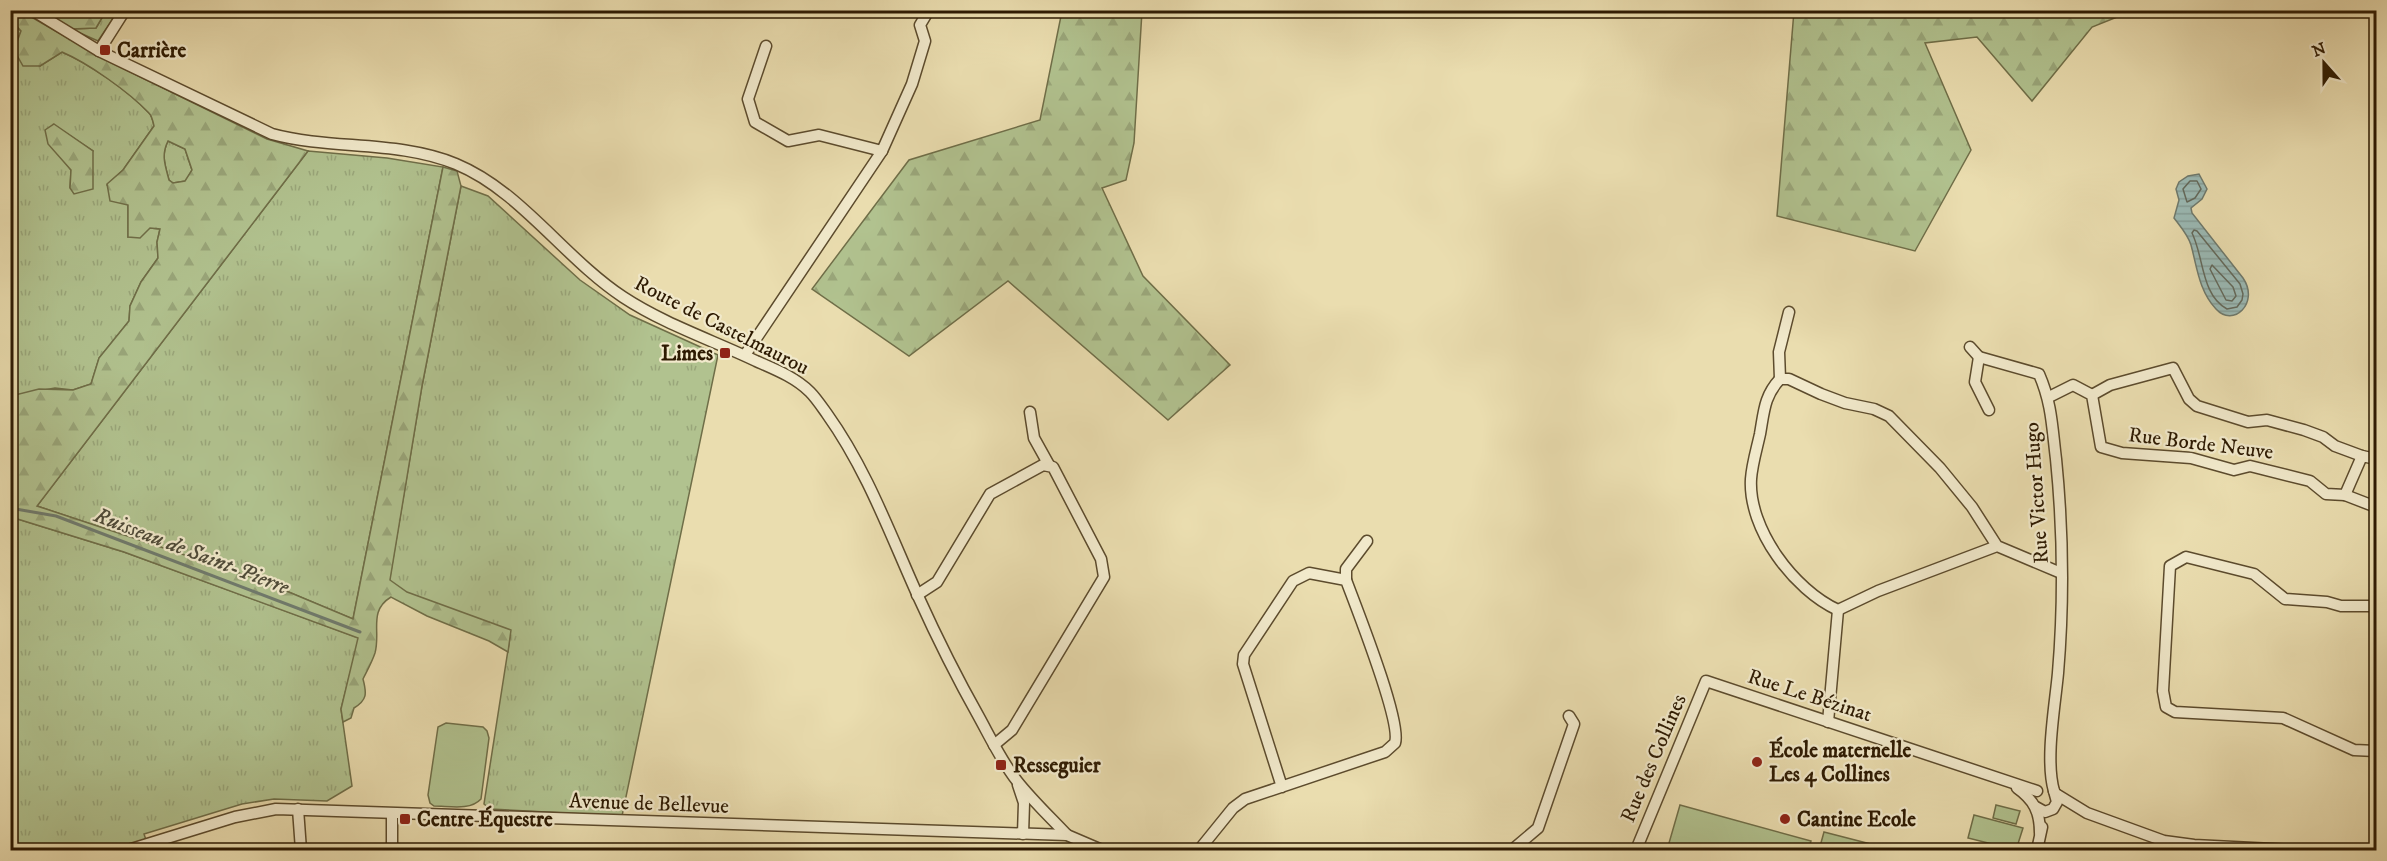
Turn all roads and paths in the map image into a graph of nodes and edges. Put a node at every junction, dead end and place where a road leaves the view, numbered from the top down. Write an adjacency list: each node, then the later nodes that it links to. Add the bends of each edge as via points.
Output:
1 (32, 10): 5 (street, Route de Castelmaurou)
2 (125, 10): 5 (street)
3 (929, 10): 6 (street, via 920,24 925,41 912,84)
4 (766, 46): 6 (street, via 747,99 755,123 788,141 819,135)
5 (99, 51): 9 (street, Route de Castelmaurou, via 272,134 297,141 411,152 454,163 498,188 599,281 657,316)
6 (882, 151): 9 (street)
7 (1789, 312): 11 (street, via 1779,352)
8 (1970, 346): 10 (street)
9 (745, 355): 25 (street, Route de Castelmaurou, via 787,375 810,392 828,414 880,507)
10 (1979, 357): 13 (street, Rue Victor Hugo, via 2039,374); 14 (street, via 1975,382)
11 (1780, 380): 22 (street, via 1888,416 1940,468); 27 (street, via 1769,391 1751,479 1754,508 1777,557 1806,590)
12 (2092, 395): 13 (street, via 2073,385); 16 (street, Rue Borde Neuve, via 2110,385 2173,368 2189,399 2198,406 2248,422 2267,420 2304,430); 19 (street, Rue Borde Neuve, via 2101,447 2122,453 2191,458 2234,470 2250,466 2310,481 2326,494)
13 (2049, 397): 23 (street, Rue Victor Hugo, via 2062,520)
14 (1989, 410)
15 (1030, 412): 18 (street, via 1034,438)
16 (2362, 456): 17 (street, Rue Borde Neuve); 19 (street)
17 (2376, 459)
18 (1049, 465): 25 (street, via 990,494 937,582); 31 (street, via 1057,472 1101,559 1104,577 1012,730)
19 (2345, 495): 20 (street, Rue Borde Neuve)
20 (2376, 507)
21 (1367, 541): 24 (street, via 1346,569)
22 (1997, 546): 23 (street); 27 (street)
23 (2061, 573): 33 (street, Rue Victor Hugo)
24 (1346, 580): 36 (street, via 1309,573 1293,580 1244,655 1243,664); 36 (street, via 1384,687 1397,737 1385,752)
25 (917, 595): 31 (street, Route de Castelmaurou)
26 (2376, 606): 32 (street, via 2285,599 2254,574 2186,557 2170,566 2163,691 2166,707 2175,712 2283,718 2354,750)
27 (1838, 610): 30 (street)
28 (1706, 681): 30 (street, Rue Le Bézinat); 55 (street, Rue des Collines)
29 (1569, 717): 54 (street, via 1574,724 1538,828)
30 (1823, 720): 35 (street, Rue Le Bézinat)
31 (994, 745): 34 (street, Route de Castelmaurou)
32 (2376, 751)
33 (2051, 759): 37 (street, Rue Victor Hugo); 38 (street, Rue Victor Hugo)
34 (1016, 779): 41 (street, Route de Castelmaurou); 45 (street, Route de Castelmaurou, via 1024,802)
35 (2004, 780): 37 (street, Rue Le Bézinat); 39 (street, Rue Le Bézinat, via 2027,795)
36 (1282, 787): 53 (street, via 1238,803)
37 (2038, 789): 38 (street, via 2047,787); 39 (street)
38 (2055, 792): 42 (street, via 2057,802); 43 (street)
39 (2034, 805): 42 (street, via 2041,811); 46 (street, via 2040,816)
40 (298, 809): 44 (street, Avenue de Bellevue); 49 (street, Avenue de Bellevue, via 235,817); 50 (street)
41 (1043, 810): 45 (street); 48 (street, Route de Castelmaurou)
42 (2051, 810): 43 (street); 46 (street)
43 (2087, 813): 57 (street, via 2164,841)
44 (392, 814): 47 (street, Avenue de Bellevue); 51 (street)
45 (1024, 818): 47 (street, Route de Castelmaurou)
46 (2040, 833): 56 (street)
47 (1023, 834): 48 (street, Avenue de Bellevue)
48 (1066, 835): 52 (street)
49 (128, 850)
50 (301, 850)
51 (392, 850)
52 (1102, 850)
53 (1199, 850)
54 (1512, 850)
55 (1636, 850)
56 (2037, 850)
57 (2293, 850)

